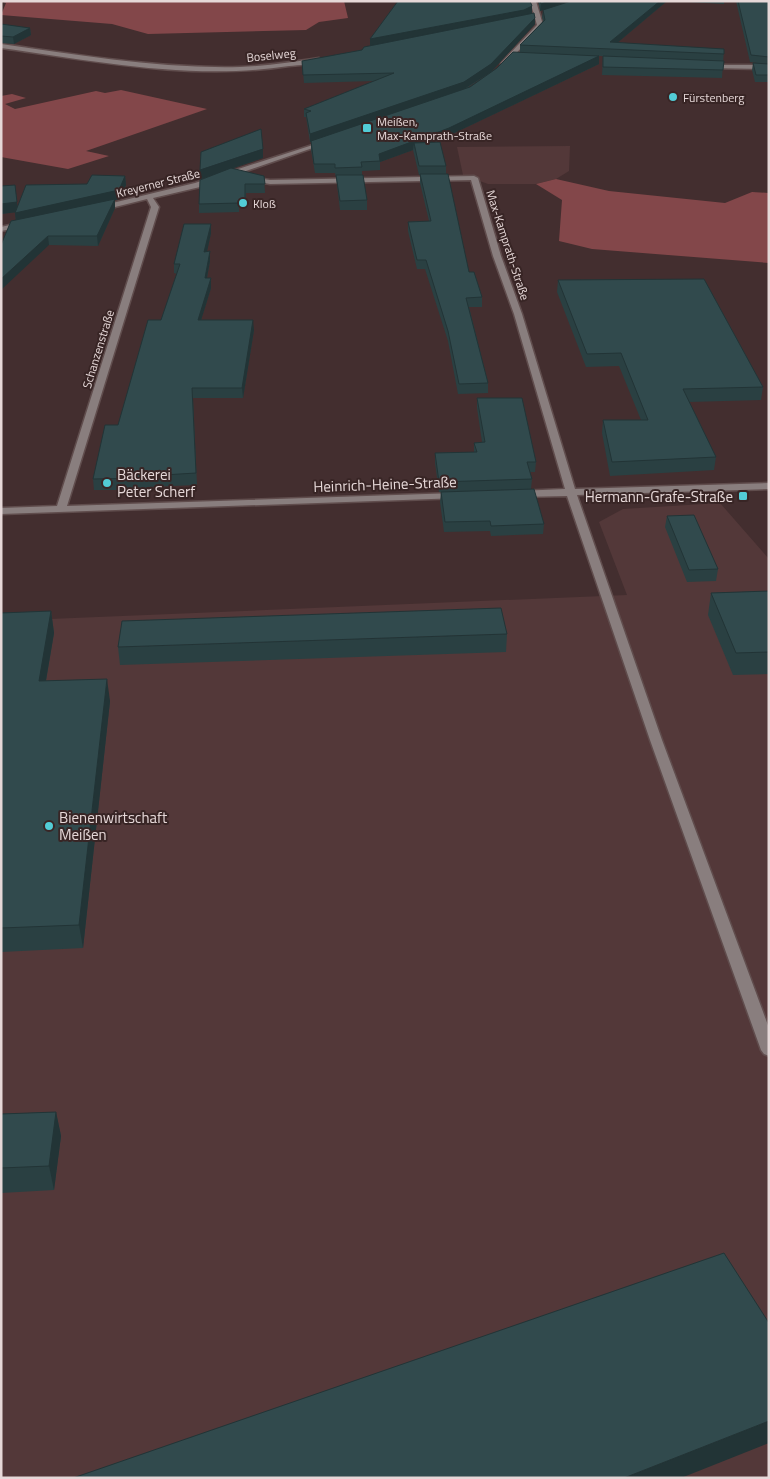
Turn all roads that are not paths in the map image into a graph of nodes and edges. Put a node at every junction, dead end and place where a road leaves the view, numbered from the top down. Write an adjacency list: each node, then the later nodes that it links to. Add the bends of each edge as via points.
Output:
1 (533, 1): 3 (street)
2 (547, 12): 3 (street)
3 (535, 16): 5 (street, via 540,25)
4 (1, 46): 7 (street, Boselweg, via 201,70 265,69)
5 (510, 56): 6 (street); 9 (street)
6 (519, 57)
7 (329, 58)
8 (699, 65): 10 (street)
9 (500, 68)
10 (769, 68)
11 (331, 141): 12 (street, Kreyerner Straße)
12 (234, 174): 13 (street, Kreyerner Straße); 18 (street, Max-Kamprath-Straße, via 270,182 474,178)
13 (149, 197): 14 (street, Kreyerner Straße); 21 (street, Schanzenstraße, via 155,208)
14 (88, 211)
15 (27, 224): 16 (street)
16 (1, 229)
17 (769, 486): 18 (street)
18 (571, 493): 19 (street); 23 (street, via 656,740)
19 (511, 495)
20 (471, 496): 21 (street, Heinrich-Heine-Straße)
21 (61, 509): 22 (street, Heinrich-Heine-Straße)
22 (1, 511)
23 (769, 1050)

